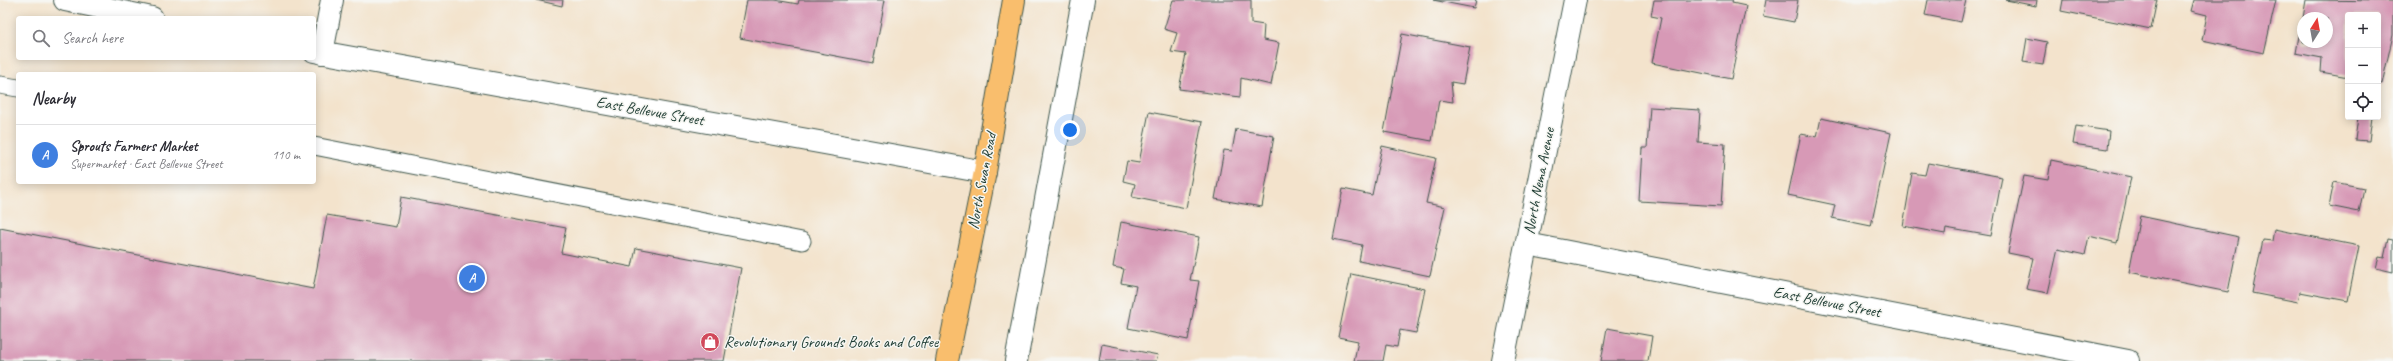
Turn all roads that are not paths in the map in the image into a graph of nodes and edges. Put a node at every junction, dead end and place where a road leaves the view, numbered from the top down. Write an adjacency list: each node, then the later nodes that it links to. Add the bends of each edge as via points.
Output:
1 (64, 0): 6 (street)
2 (332, 0): 7 (street)
3 (1014, 0): 11 (main road, North Swan Road)
4 (1083, 0): 15 (street)
5 (1575, 0): 13 (street, North Nema Avenue)
6 (142, 16)
7 (318, 52): 11 (street, East Bellevue Street)
8 (0, 85): 9 (lane)
9 (16, 88)
10 (316, 146): 12 (lane)
11 (985, 172): 14 (main road, North Swan Road)
12 (802, 241)
13 (1527, 244): 16 (street, North Nema Avenue); 17 (street, East Bellevue Street)
14 (947, 361)
15 (1016, 361)
16 (1503, 361)
17 (2128, 361)

